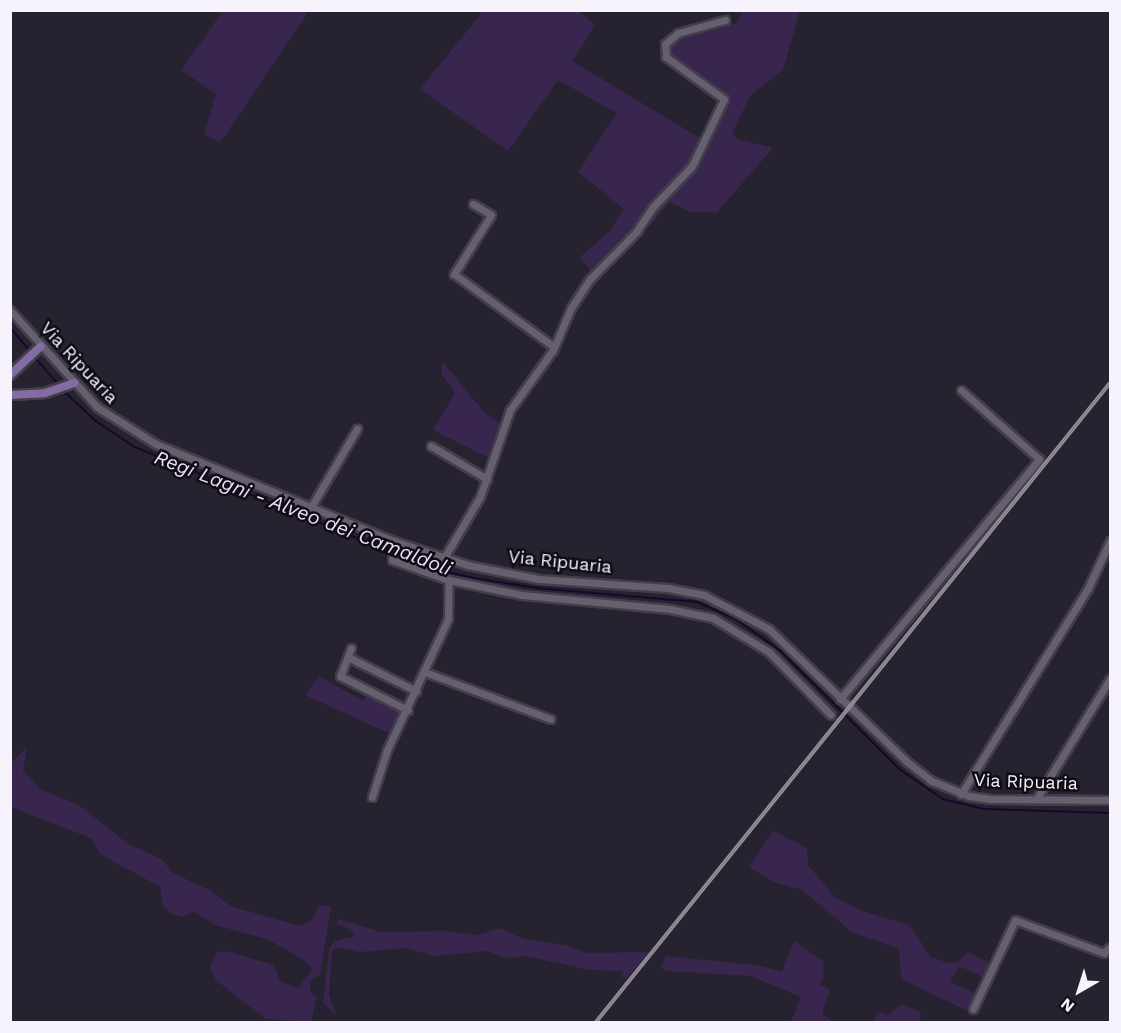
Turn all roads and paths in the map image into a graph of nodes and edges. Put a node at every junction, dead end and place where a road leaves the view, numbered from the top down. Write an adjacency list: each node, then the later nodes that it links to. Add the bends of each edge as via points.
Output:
1 (724, 20): 5 (street, via 678,33 665,44 666,57 724,99 692,166 590,279 570,308)
2 (473, 204): 5 (street, via 491,215 454,274)
3 (10, 310): 4 (street, Via Ripuaria)
4 (41, 346): 6 (main road); 7 (street, Via Ripuaria)
5 (554, 347): 12 (street, via 510,410)
6 (10, 375)
7 (71, 384): 9 (main road, via 54,391); 13 (street, Via Ripuaria, via 135,434)
8 (961, 390): 23 (street, via 1039,459)
9 (10, 395)
10 (357, 429): 13 (street)
11 (430, 446): 12 (street)
12 (487, 479): 16 (street)
13 (310, 507): 15 (street, Via Ripuaria)
14 (1110, 540): 27 (street, via 1088,588)
15 (392, 547): 16 (street, Via Ripuaria); 17 (street, via 395,562)
16 (444, 558): 23 (street, Via Ripuaria, via 539,579 668,588 704,595 769,629)
17 (449, 580): 20 (street, via 448,619); 25 (street, via 522,595 704,615 731,626 769,652)
18 (351, 648): 24 (street, via 340,676)
19 (352, 659): 22 (street)
20 (425, 672): 22 (street); 26 (street)
21 (1110, 679): 29 (street)
22 (416, 691): 24 (street)
23 (840, 699): 27 (street, Via Ripuaria, via 921,774)
24 (408, 710): 28 (street, via 387,750)
25 (831, 715)
26 (551, 718)
27 (961, 794): 29 (street, Via Ripuaria, via 991,799)
28 (372, 797)
29 (1037, 798): 30 (street, Via Ripuaria)
30 (1110, 800)
31 (1110, 948): 32 (street, via 1104,953 1015,920)
32 (973, 1009)

